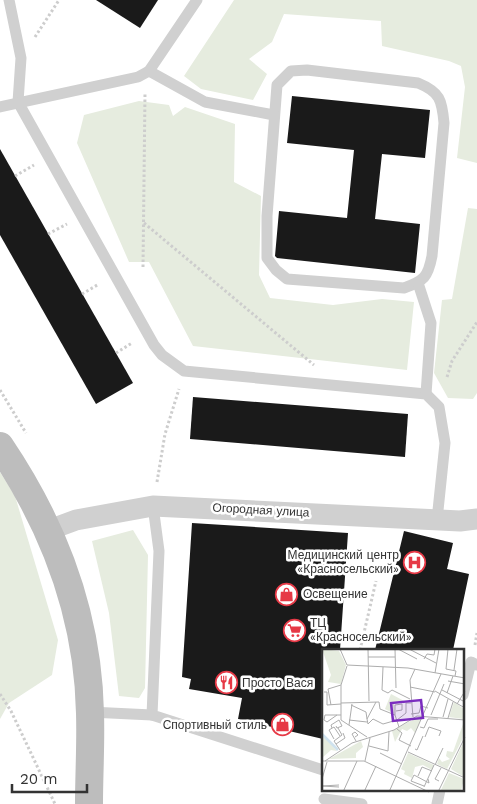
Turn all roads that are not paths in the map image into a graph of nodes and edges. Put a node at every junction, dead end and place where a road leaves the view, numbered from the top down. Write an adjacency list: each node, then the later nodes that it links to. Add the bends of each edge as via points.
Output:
1 (9, 0): 4 (lane, via 20,58)
2 (197, 0): 3 (lane)
3 (149, 71): 4 (lane, via 138,77); 6 (lane, via 205,102)
4 (18, 102): 5 (lane); 8 (lane, via 154,345 184,372)
5 (0, 107)
6 (274, 115): 7 (lane, via 267,258 276,270 287,279 404,288); 7 (lane, via 278,85 291,71 307,70 418,83 433,89 442,104 444,123 432,256 429,273)
7 (418, 283): 8 (lane, via 431,323)
8 (426, 394): 11 (lane, via 439,407 445,443)
9 (0, 446): 13 (main road)
10 (153, 506): 11 (street, Огородная улица); 13 (street, Огородная улица, via 76,520); 17 (lane, via 159,551)
11 (437, 520): 12 (street, Огородная улица)
12 (471, 523)
13 (49, 530): 16 (main road, via 76,609 84,649)
14 (474, 663): 15 (lane)
15 (464, 692)
16 (90, 712): 17 (lane); 20 (main road)
17 (152, 715): 18 (lane)
18 (322, 770)
19 (325, 798): 21 (lane)
20 (89, 804)
21 (362, 804)

